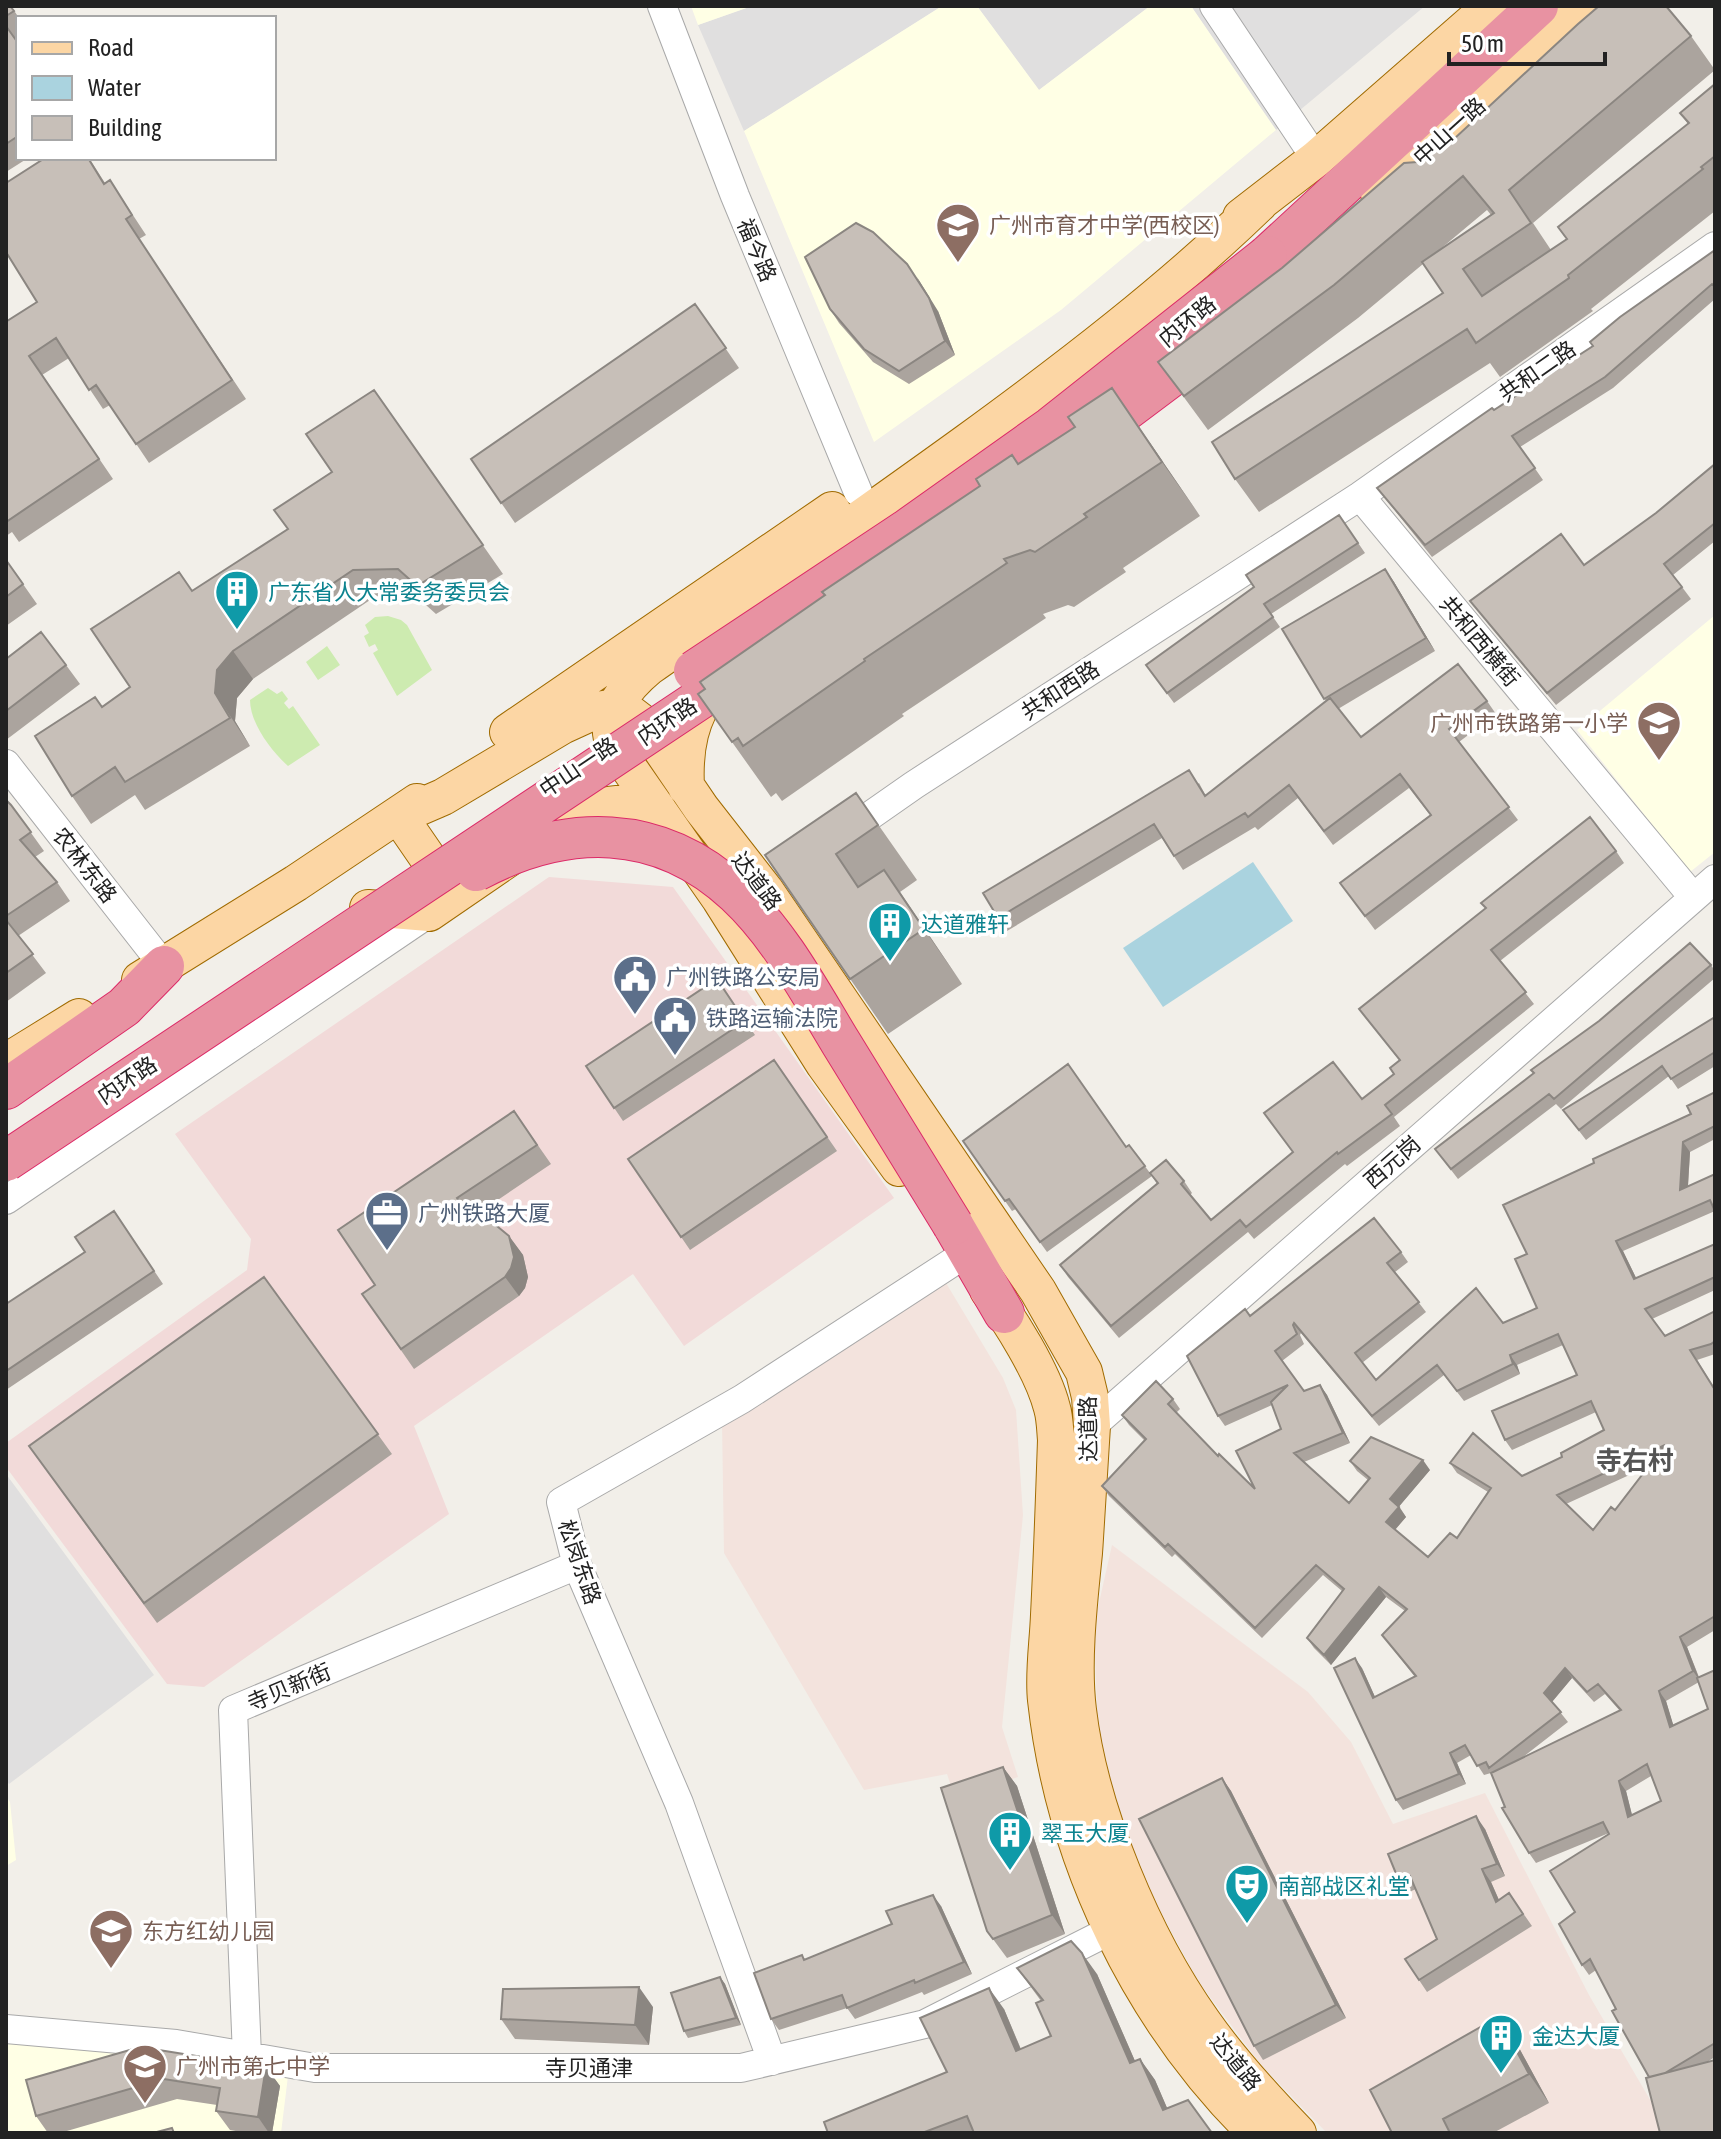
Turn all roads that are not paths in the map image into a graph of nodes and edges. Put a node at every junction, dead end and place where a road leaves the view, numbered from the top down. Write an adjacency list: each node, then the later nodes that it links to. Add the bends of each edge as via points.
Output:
1 (662, 6): 13 (street, 福今路)
2 (1214, 6): 7 (street)
3 (1491, 6): 7 (main road)
4 (1538, 6): 34 (highway, 内环路, bridge, via 1267,256 1051,427 906,530)
5 (1584, 6): 10 (main road, 中山一路)
6 (1600, 6): 10 (highway, via 1446,151)
7 (1316, 159): 9 (main road)
8 (1432, 181): 10 (street)
9 (1260, 203): 13 (main road); 16 (main road, 达道路, via 1161,294 1043,387 643,672)
10 (1363, 216): 15 (main road, 中山一路, via 1078,434)
11 (1715, 246): 14 (street, 共和二路)
12 (1237, 327): 31 (highway, 内环路, bridge, via 1025,483)
13 (858, 492): 21 (main road, via 513,729)
14 (1360, 496): 22 (street, 共和西路); 25 (street, 共和西横街)
15 (729, 667): 16 (main road, 中山一路); 19 (main road, via 691,725)
16 (642, 713): 17 (main road, 中山一路); 19 (main road, 达道路); 21 (main road, via 597,710 443,797)
17 (613, 744): 20 (main road, 达道路); 23 (main road, 中山一路)
18 (6, 764): 28 (street, 农林东路)
19 (686, 787): 40 (main road, 达道路, via 778,881 1038,1291 1084,1372)
20 (652, 803): 27 (main road, via 584,809); 38 (main road, 达道路, via 824,1064)
21 (399, 816): 23 (main road); 28 (main road)
22 (815, 855)
23 (432, 864): 26 (main road, 中山一路)
24 (1715, 879): 25 (street, 西元岗)
25 (1693, 897): 40 (street, 西元岗)
26 (366, 908): 27 (main road); 29 (main road, 中山一路)
27 (429, 913): 30 (street)
28 (164, 966): 32 (main road); 33 (highway, via 124,1007)
29 (282, 966): 30 (street); 35 (main road, 中山一路)
30 (304, 997): 37 (street)
31 (250, 998): 36 (highway, 内环路, bridge); 38 (highway, bridge, via 468,875 535,845 611,836 670,851 722,882 766,928)
32 (6, 1062)
33 (6, 1089)
34 (6, 1128)
35 (6, 1150)
36 (6, 1161)
37 (6, 1200)
38 (958, 1241): 39 (highway); 41 (street, 松岗东路, via 742,1399 561,1502)
39 (1004, 1313): 42 (main road, 达道路, via 1053,1409 1046,1697 1057,1767 1083,1857)
40 (1092, 1426): 42 (main road, 达道路, via 1077,1623 1077,1709 1107,1832 1125,1878)
41 (577, 1565): 44 (street, 寺贝新街, via 233,1710); 45 (street, 松岗东路, via 679,1803)
42 (1127, 1922): 45 (street, 寺贝通津, via 925,2024); 46 (main road, 达道路, via 1147,1997 1228,2106); 47 (main road, 达道路)
43 (6, 2029): 44 (street, 寺贝通津, via 176,2044)
44 (247, 2056): 45 (street, 寺贝通津, via 315,2068 741,2068)
45 (772, 2061)
46 (1256, 2133)
47 (1298, 2133)

